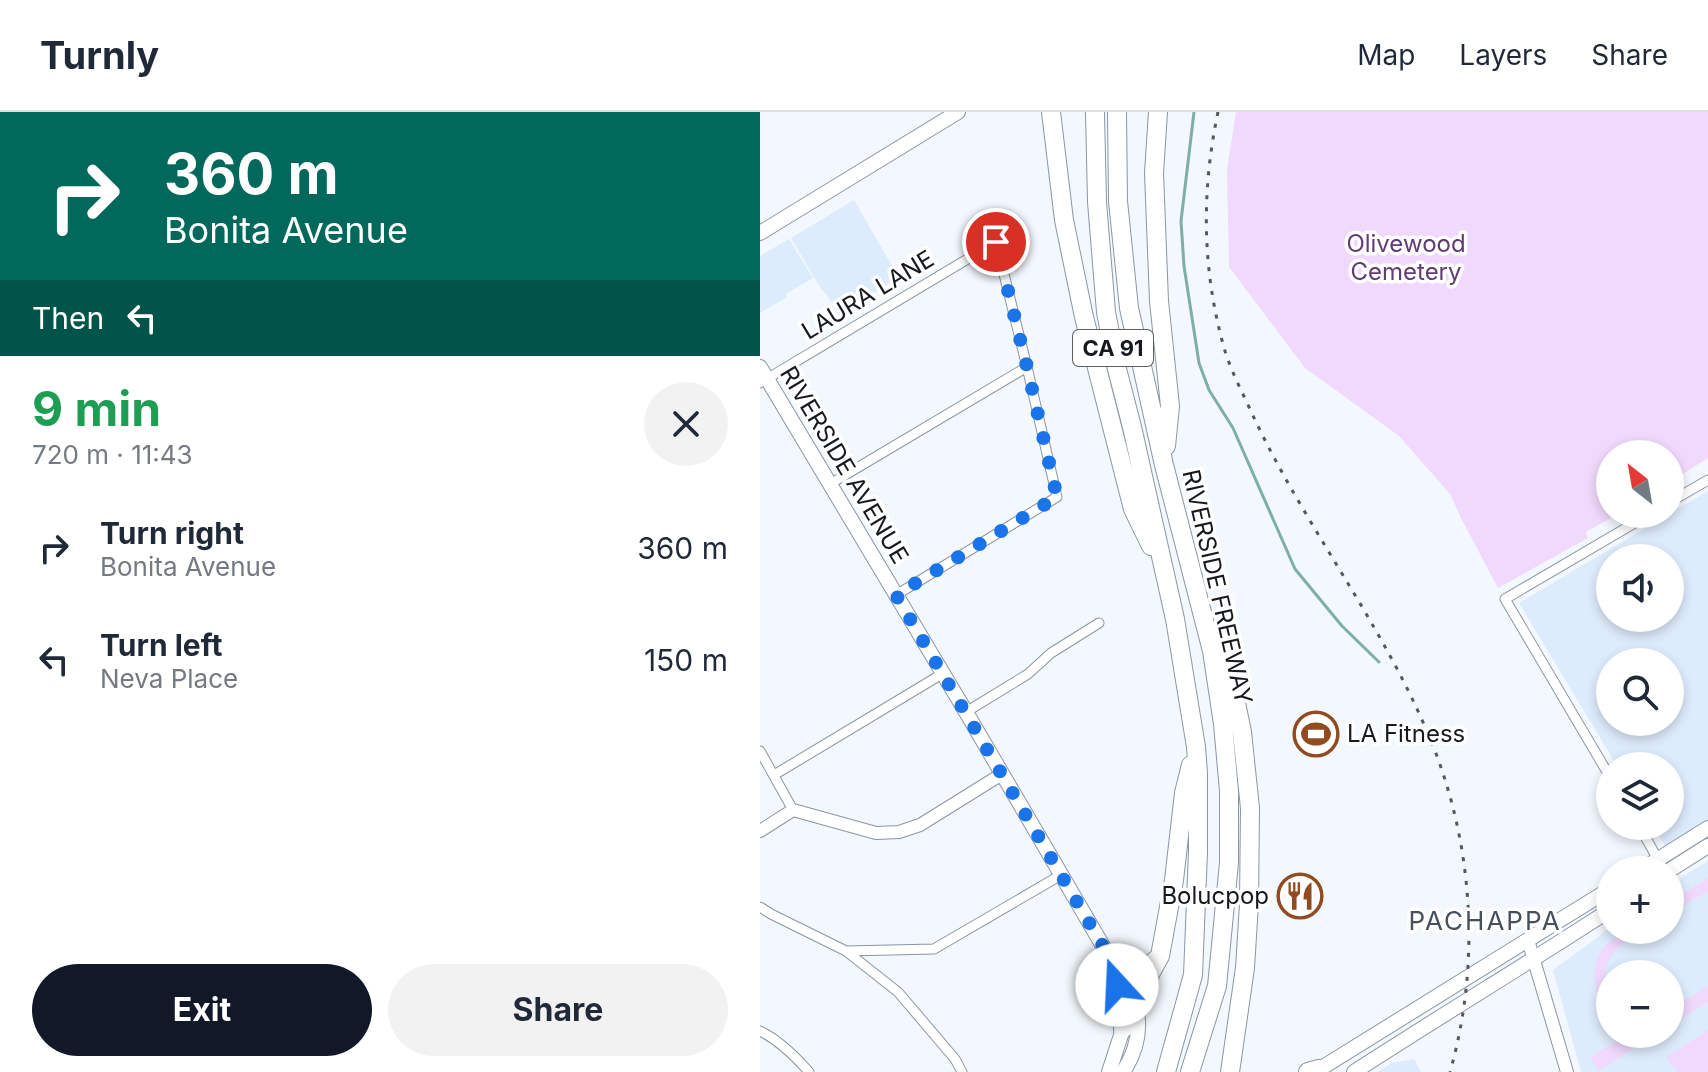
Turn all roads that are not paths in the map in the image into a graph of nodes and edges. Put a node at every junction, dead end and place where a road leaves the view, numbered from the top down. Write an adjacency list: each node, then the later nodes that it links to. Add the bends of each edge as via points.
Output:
1 (958, 112): 6 (main road)
2 (1051, 112): 14 (highway, via 1064,220 1084,317 1133,509)
3 (1095, 112): 14 (highway, RIVERSIDE FREEWAY / CA 91, via 1106,312)
4 (1117, 112): 9 (highway, RIVERSIDE FREEWAY / CA 91, via 1118,201 1129,308)
5 (1158, 112): 9 (highway, via 1154,173 1159,301 1170,406)
6 (760, 233)
7 (1027, 367): 8 (street, LAURA LANE, via 996,242); 11 (street); 15 (street, via 1057,497)
8 (762, 376): 11 (main road, RIVERSIDE AVENUE)
9 (1164, 465): 17 (highway, RIVERSIDE FREEWAY / CA 91)
10 (1708, 480): 12 (street)
11 (830, 484): 15 (main road, RIVERSIDE AVENUE)
12 (1684, 494)
13 (1626, 528): 22 (street, via 1505,599)
14 (1166, 578): 20 (highway, RIVERSIDE FREEWAY / CA 91)
15 (896, 595): 18 (main road, RIVERSIDE AVENUE)
16 (1099, 623): 19 (street)
17 (1212, 651): 49 (highway, RIVERSIDE FREEWAY / CA 91, via 1229,791 1229,863 1217,986); 50 (highway, via 1233,688 1250,808 1245,968)
18 (942, 674): 19 (main road, RIVERSIDE AVENUE); 24 (street)
19 (966, 712): 23 (main road, RIVERSIDE AVENUE)
20 (1196, 747): 37 (highway, via 1184,793); 48 (highway, RIVERSIDE FREEWAY / CA 91, via 1193,975)
21 (760, 751): 24 (street)
22 (1596, 753)
23 (1002, 774): 25 (street, via 920,825 899,832 876,833); 31 (main road, RIVERSIDE AVENUE)
24 (774, 775): 25 (street)
25 (793, 810): 27 (street)
26 (1708, 828): 29 (main road)
27 (760, 831)
28 (1708, 846): 30 (main road)
29 (1676, 856)
30 (1684, 857)
31 (1061, 875): 36 (street, via 934,949); 38 (main road, RIVERSIDE AVENUE)
32 (1596, 898): 35 (main road)
33 (760, 907): 36 (street)
34 (1596, 919): 39 (main road)
35 (1528, 940): 39 (street); 43 (main road)
36 (846, 951): 45 (street, via 898,992)
37 (1160, 956): 38 (highway, via 1147,969 1136,971); 40 (highway)
38 (1110, 958): 40 (main road, RIVERSIDE AVENUE); 41 (main road, RIVERSIDE AVENUE)
39 (1534, 960): 51 (main road); 52 (street)
40 (1134, 1003): 41 (highway); 47 (main road, RIVERSIDE AVENUE, via 1137,1045)
41 (1123, 1029): 46 (main road, RIVERSIDE AVENUE)
42 (760, 1031): 44 (street)
43 (1314, 1071)
44 (809, 1072)
45 (962, 1072)
46 (1109, 1072)
47 (1123, 1072)
48 (1166, 1072)
49 (1190, 1072)
50 (1230, 1072)
51 (1354, 1072)
52 (1567, 1072)

